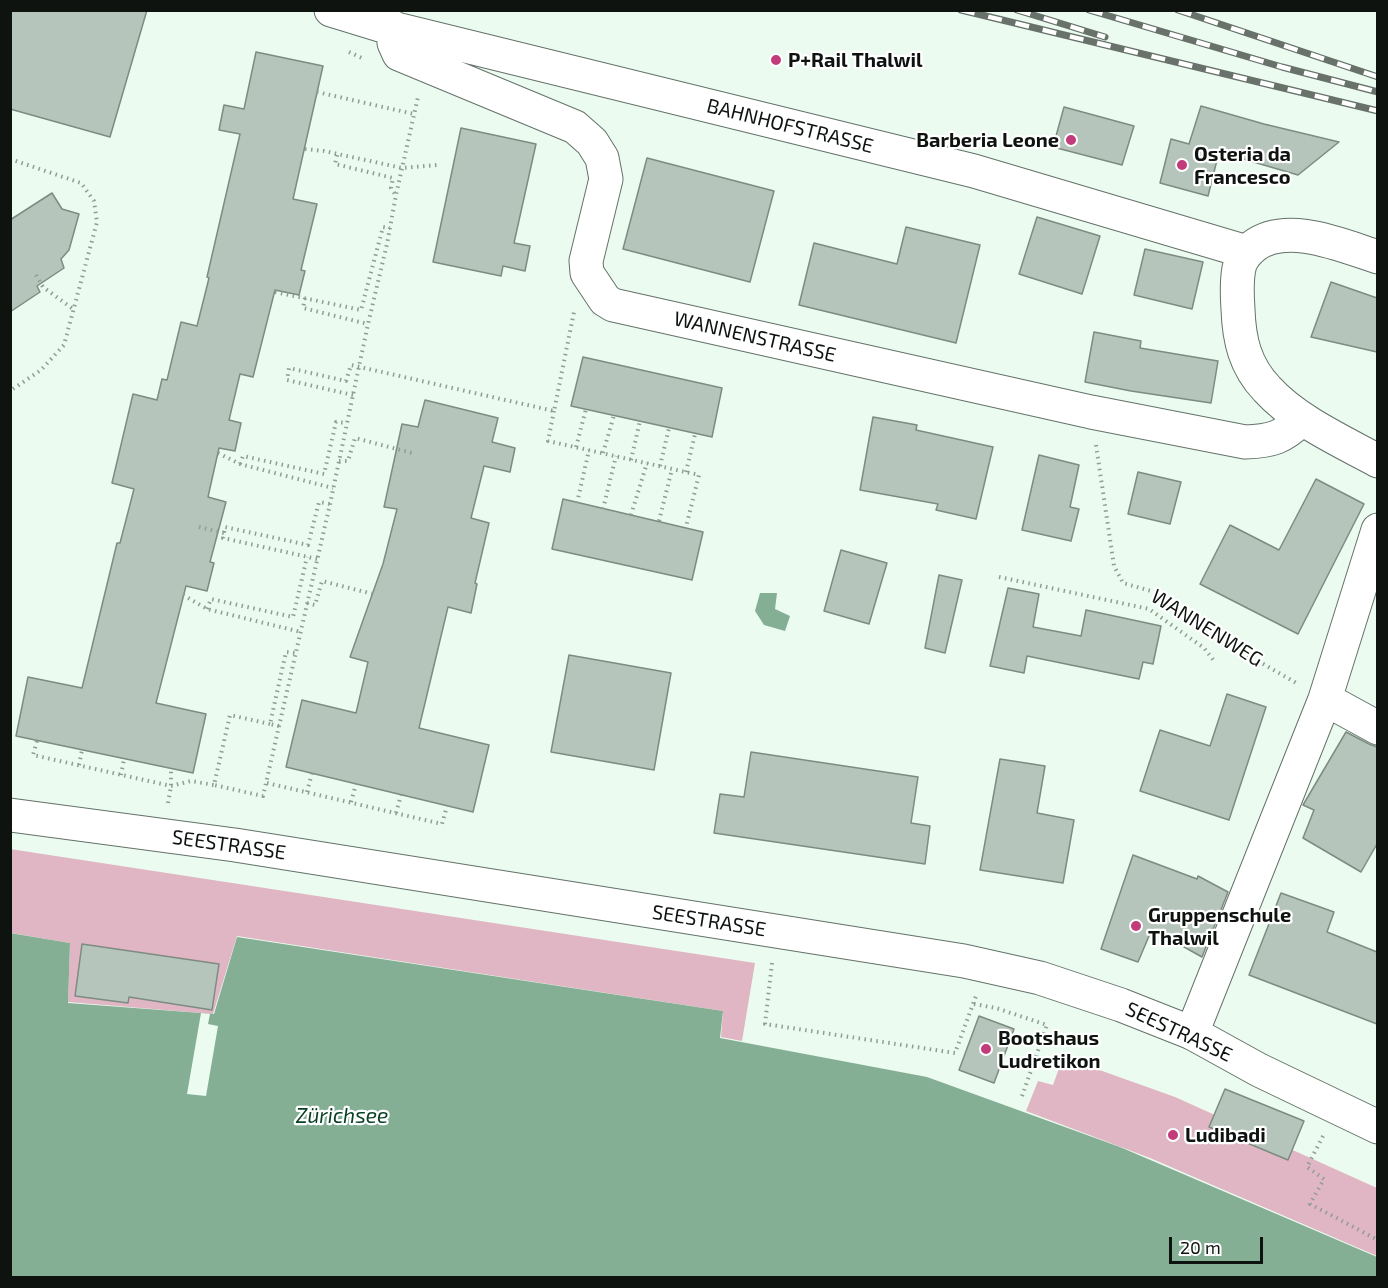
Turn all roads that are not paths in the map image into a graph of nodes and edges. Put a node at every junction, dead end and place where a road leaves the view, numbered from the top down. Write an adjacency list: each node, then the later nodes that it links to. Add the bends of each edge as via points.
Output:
1 (331, 10): 2 (street, BAHNHOFSTRASSE)
2 (393, 27): 3 (street, BAHNHOFSTRASSE, via 974,171); 5 (street, WANNENSTRASSE, via 393,43 399,54 574,127 592,142 602,159 606,179 586,261 587,273 613,306 1091,412 1245,442 1268,441)
3 (1247, 252): 4 (street, via 1268,239 1298,236 1321,239); 5 (street, via 1241,261 1237,286 1243,351 1267,389)
4 (1377, 257)
5 (1302, 419): 6 (street)
6 (1377, 461)
7 (1377, 530): 8 (street)
8 (1325, 699): 9 (street); 11 (street)
9 (1377, 728)
10 (10, 815): 11 (street, SEESTRASSE, via 235,845 964,961 1040,978)
11 (1192, 1033): 12 (street, SEESTRASSE)
12 (1377, 1127)

